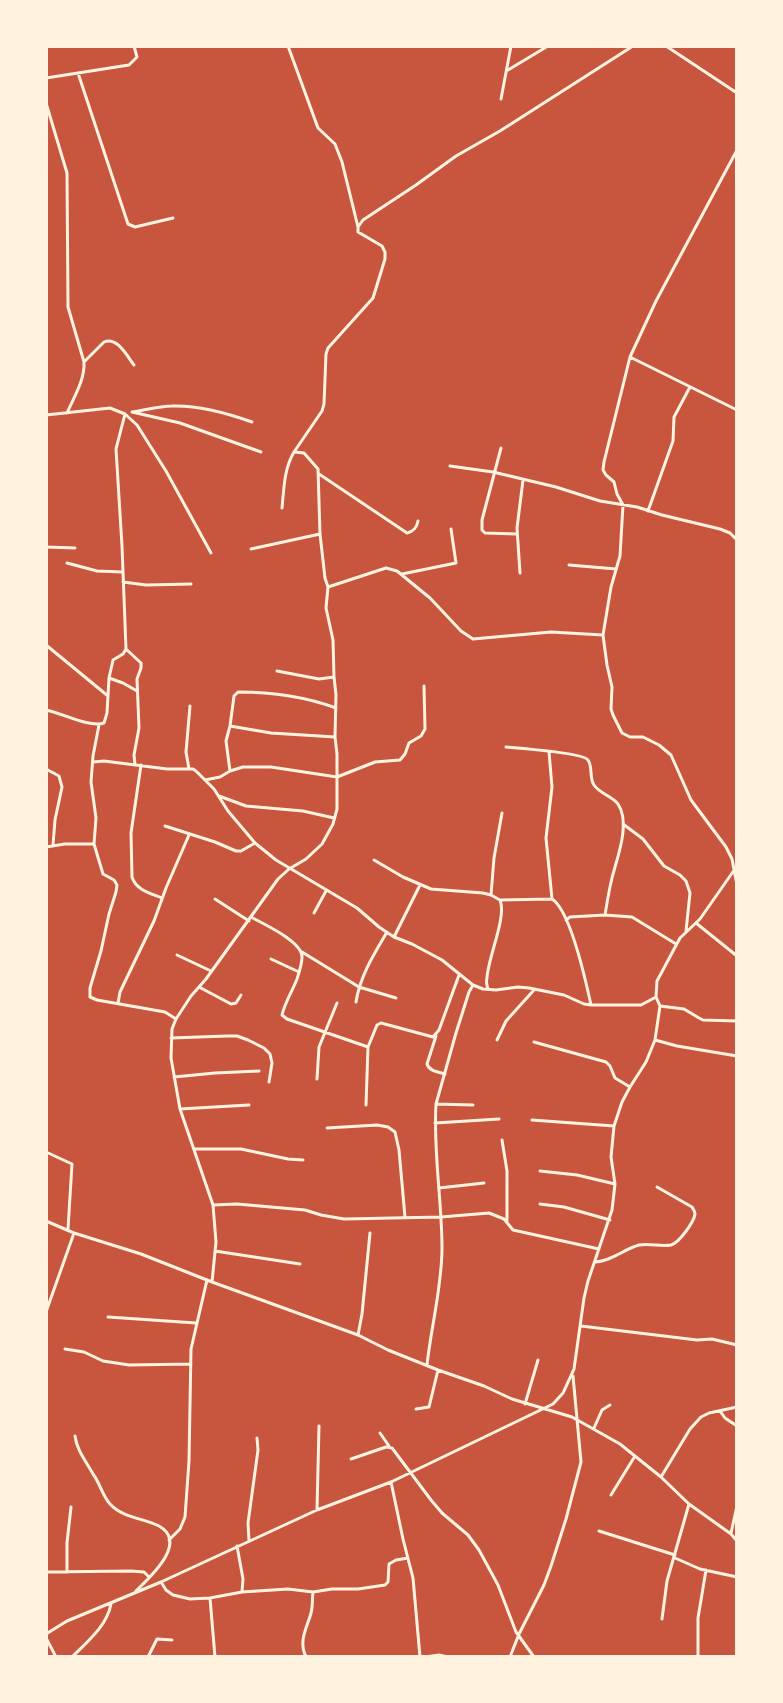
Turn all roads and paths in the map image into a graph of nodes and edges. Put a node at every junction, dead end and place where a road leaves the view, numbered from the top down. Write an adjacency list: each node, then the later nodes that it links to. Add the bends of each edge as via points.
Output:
1 (134, 46): 8 (street, via 137,57 129,65)
2 (288, 46): 15 (street, via 318,128 335,144)
3 (511, 46): 7 (street)
4 (548, 46): 7 (street)
5 (633, 46): 15 (street, via 456,156)
6 (666, 46): 10 (street)
7 (507, 70): 11 (street)
8 (78, 73): 9 (street); 14 (street, via 128,224 135,227)
9 (46, 78)
10 (737, 94)
11 (501, 99)
12 (46, 103): 17 (street, via 67,174 68,307)
13 (737, 150): 16 (street, via 656,301)
14 (173, 218)
15 (358, 226): 28 (street, via 358,232 382,246 385,259 373,298 328,348 322,411)
16 (630, 357): 19 (street); 33 (street, via 603,470 614,482)
17 (84, 362): 18 (street, via 104,342 113,340); 22 (street, via 82,378)
18 (134, 365)
19 (690, 387): 20 (street); 35 (street, via 674,417 673,441)
20 (737, 410)
21 (132, 412): 23 (street); 25 (street, via 185,406 228,413); 27 (street, via 180,423)
22 (66, 414): 23 (street, via 110,408); 24 (street)
23 (125, 414): 44 (street, via 137,425); 48 (street, via 116,449)
24 (46, 415)
25 (252, 422)
26 (501, 448): 30 (street)
27 (261, 452)
28 (294, 452): 31 (street, via 304,453 318,469); 34 (street, via 285,478)
29 (450, 466): 30 (street)
30 (493, 472): 32 (street); 39 (street, via 482,530 485,533)
31 (318, 474): 36 (street, via 407,532 417,527); 38 (street)
32 (523, 480): 33 (street); 39 (street)
33 (623, 505): 35 (street); 47 (street, via 620,556)
34 (282, 508)
35 (648, 511): 40 (street, via 730,532)
36 (418, 521)
37 (450, 529): 50 (street, via 456,563)
38 (320, 534): 43 (street); 53 (street)
39 (518, 534): 49 (street)
40 (737, 540)
41 (46, 546): 42 (street)
42 (74, 548)
43 (251, 549)
44 (211, 553)
45 (67, 563): 48 (street, via 97,571)
46 (569, 565): 47 (street)
47 (616, 569): 54 (street)
48 (122, 572): 51 (street)
49 (520, 573)
50 (401, 574): 53 (street, via 386,568); 54 (street, via 430,598 460,632 472,639 551,632)
51 (123, 582): 52 (street); 56 (street)
52 (191, 584)
53 (328, 587): 58 (street, via 326,608 333,640)
54 (603, 635): 92 (street, via 612,687 611,709 618,726 622,733 643,737 671,755 691,800 726,847)
55 (46, 645): 62 (street)
56 (126, 649): 59 (street, via 114,660); 61 (street, via 141,663)
57 (277, 671): 58 (street, via 319,679)
58 (334, 677): 64 (street)
59 (109, 678): 61 (street); 62 (street)
60 (424, 686): 77 (street, via 425,730 409,743 403,758 375,762)
61 (137, 691): 72 (street, via 139,728)
62 (108, 696): 66 (street, via 106,718)
63 (190, 706): 75 (street, via 186,752)
64 (336, 708): 67 (street, via 275,694 238,692 234,696); 68 (street)
65 (46, 710): 66 (street)
66 (99, 724): 71 (street)
67 (230, 726): 68 (street, via 271,733); 76 (street, via 226,741)
68 (335, 737): 77 (street)
69 (506, 747): 70 (street)
70 (549, 752): 82 (street, via 587,758 594,784 617,803 622,813); 99 (street, via 552,787 546,838)
71 (93, 762): 72 (street); 86 (street)
72 (135, 764): 73 (street)
73 (141, 765): 75 (street); 97 (street, via 131,833 132,877 139,888)
74 (46, 768): 87 (street, via 59,776 62,788)
75 (189, 769): 78 (street)
76 (230, 771): 77 (street, via 243,767 271,767); 78 (street)
77 (337, 777): 81 (street)
78 (205, 780): 79 (street)
79 (218, 796): 81 (street, via 246,806 303,811); 85 (street)
80 (502, 813): 96 (street)
81 (334, 818): 91 (street, via 322,844)
82 (622, 824): 102 (street, via 620,851); 106 (street, via 643,839 664,866 686,881 690,893)
83 (165, 826): 84 (street)
84 (190, 835): 85 (street, via 241,852); 97 (street)
85 (255, 843): 91 (street)
86 (94, 844): 87 (street); 126 (street, via 103,874 117,885 89,993 93,999)
87 (53, 845): 88 (street)
88 (46, 847)
89 (374, 860): 93 (street)
90 (737, 866): 92 (street)
91 (289, 869): 95 (street); 103 (street, via 278,879)
92 (733, 871): 94 (street); 105 (street)
93 (420, 885): 96 (street); 108 (street)
94 (737, 885)
95 (326, 891): 101 (street); 107 (street, via 357,908)
96 (491, 895): 100 (street)
97 (162, 898): 126 (street)
98 (214, 899): 103 (street)
99 (552, 899): 100 (street); 104 (street)
100 (500, 900): 120 (street, via 498,931 487,977)
101 (314, 913)
102 (605, 915): 104 (street); 109 (street, via 636,918)
103 (250, 919): 110 (street, via 280,933); 114 (street)
104 (566, 920): 128 (street)
105 (696, 923): 106 (street); 112 (street)
106 (686, 931): 109 (street)
107 (387, 932): 108 (street); 119 (street, via 367,965)
108 (394, 937): 116 (street, via 442,960)
109 (676, 944): 123 (street, via 657,981)
110 (301, 952): 115 (street); 119 (street)
111 (177, 955): 114 (street)
112 (737, 956)
113 (271, 960): 115 (street)
114 (211, 971): 118 (street)
115 (298, 972): 132 (street, via 282,1015)
116 (459, 975): 117 (street); 133 (street)
117 (472, 985): 120 (street); 141 (street)
118 (199, 987): 122 (street, via 231,1004 236,1003); 130 (street)
119 (359, 987): 124 (street); 125 (street)
120 (488, 990): 121 (street, via 518,987)
121 (534, 990): 128 (street); 135 (street, via 506,1021)
122 (241, 995)
123 (656, 997): 128 (street, via 641,1005); 129 (street)
124 (396, 998)
125 (356, 1002)
126 (118, 1003): 130 (street, via 165,1012)
127 (338, 1003): 132 (street)
128 (591, 1004)
129 (660, 1006): 131 (street, via 684,1009 704,1020); 136 (street)
130 (176, 1019): 134 (street)
131 (737, 1021)
132 (324, 1032): 138 (street); 143 (street, via 319,1047)
133 (436, 1035): 138 (street, via 429,1038 381,1023 377,1025); 141 (street, via 427,1064 428,1068)
134 (171, 1038): 142 (street); 144 (street, via 237,1036 248,1040 270,1054)
135 (497, 1040)
136 (655, 1040): 139 (street); 145 (street)
137 (534, 1042): 145 (street, via 606,1062 615,1078)
138 (368, 1047): 148 (street)
139 (737, 1056)
140 (259, 1071): 142 (street)
141 (444, 1074): 146 (street)
142 (174, 1077): 150 (street)
143 (317, 1080)
144 (269, 1082)
145 (630, 1087): 154 (street)
146 (436, 1104): 149 (street); 153 (street)
147 (248, 1105): 150 (street)
148 (366, 1105)
149 (473, 1105)
150 (180, 1109): 157 (street)
151 (499, 1119): 153 (street)
152 (532, 1120): 154 (street)
153 (435, 1123): 164 (street)
154 (614, 1126): 162 (street, via 611,1157)
155 (327, 1128): 167 (street, via 374,1125 388,1127 395,1132)
156 (502, 1140): 171 (street, via 507,1171)
157 (194, 1149): 159 (street, via 241,1149); 166 (street)
158 (46, 1152): 172 (street, via 72,1164)
159 (303, 1160)
160 (540, 1171): 162 (street)
161 (484, 1184): 164 (street)
162 (615, 1184): 169 (street)
163 (657, 1187): 177 (street, via 694,1210 685,1233 671,1245 638,1246)
164 (439, 1188): 168 (street)
165 (540, 1204): 169 (street)
166 (213, 1205): 167 (street, via 304,1210 344,1219); 176 (street)
167 (405, 1217): 168 (street)
168 (441, 1217): 171 (street, via 489,1213); 190 (street, via 441,1265)
169 (610, 1220): 175 (street)
170 (46, 1221): 172 (street)
171 (506, 1223): 175 (street, via 513,1230)
172 (68, 1230): 173 (street)
173 (74, 1233): 179 (street, via 141,1254); 181 (street)
174 (370, 1233): 185 (street)
175 (598, 1249): 177 (street)
176 (215, 1251): 178 (street); 180 (street)
177 (595, 1262): 184 (street, via 584,1298)
178 (300, 1264)
179 (207, 1280): 180 (street); 183 (street)
180 (212, 1282): 185 (street)
181 (46, 1312)
182 (108, 1317): 183 (street)
183 (196, 1323): 189 (street)
184 (581, 1326): 186 (street, via 696,1340 712,1339); 192 (street)
185 (358, 1335): 190 (street)
186 (737, 1345)
187 (65, 1349): 189 (street, via 129,1366)
188 (538, 1360): 193 (street)
189 (191, 1364): 219 (street, via 185,1517 180,1529)
190 (427, 1365): 191 (street)
191 (438, 1370): 193 (street); 197 (street, via 429,1407)
192 (572, 1375): 196 (street, via 553,1404); 199 (street)
193 (526, 1404): 196 (street)
194 (610, 1405): 202 (street, via 602,1410)
195 (737, 1407): 198 (street)
196 (542, 1408): 199 (street); 209 (street)
197 (416, 1409)
198 (720, 1411): 201 (street); 210 (street, via 701,1417 690,1429)
199 (576, 1420): 202 (street); 237 (street, via 581,1462 566,1519 544,1585)
200 (319, 1426): 216 (street)
201 (737, 1426)
202 (594, 1428): 207 (street)
203 (380, 1433): 206 (street)
204 (75, 1436): 219 (street, via 78,1451 110,1504 129,1516 160,1527)
205 (257, 1438): 220 (street)
206 (389, 1446): 208 (street); 209 (street)
207 (634, 1456): 210 (street); 212 (street)
208 (351, 1459)
209 (410, 1472): 211 (street); 237 (street, via 442,1513 468,1535 479,1550 498,1584)
210 (661, 1477): 213 (street)
211 (391, 1482): 216 (street); 224 (street)
212 (611, 1494)
213 (689, 1504): 218 (street); 223 (street)
214 (737, 1506): 218 (street)
215 (71, 1507): 227 (street)
216 (317, 1510): 220 (street)
217 (598, 1530): 223 (street)
218 (731, 1534): 221 (street)
219 (169, 1540): 228 (street, via 168,1554)
220 (248, 1540): 222 (street)
221 (737, 1541)
222 (237, 1546): 230 (street); 231 (street)
223 (675, 1556): 225 (street); 236 (street, via 667,1581)
224 (408, 1558): 232 (street, via 389,1564 385,1586); 245 (street, via 413,1578)
225 (706, 1570): 229 (street); 250 (street, via 698,1618)
226 (46, 1572): 227 (street)
227 (67, 1572): 228 (street, via 144,1572)
228 (149, 1577): 233 (street)
229 (737, 1577)
230 (161, 1582): 233 (street); 234 (street, via 166,1590 180,1598)
231 (242, 1592): 232 (street, via 288,1589); 234 (street)
232 (313, 1592): 244 (street, via 312,1611 303,1636)
233 (134, 1594): 235 (street)
234 (210, 1598): 243 (street)
235 (111, 1604): 238 (street, via 67,1621); 241 (street, via 99,1630)
236 (662, 1619)
237 (519, 1634): 248 (street); 249 (street)
238 (46, 1636): 240 (street)
239 (172, 1640): 242 (street, via 156,1638)
240 (56, 1657)
241 (72, 1657)
242 (148, 1657)
243 (215, 1657)
244 (306, 1657)
245 (420, 1657)
246 (425, 1657): 247 (street)
247 (448, 1657)
248 (510, 1657)
249 (534, 1657)
250 (698, 1657)

